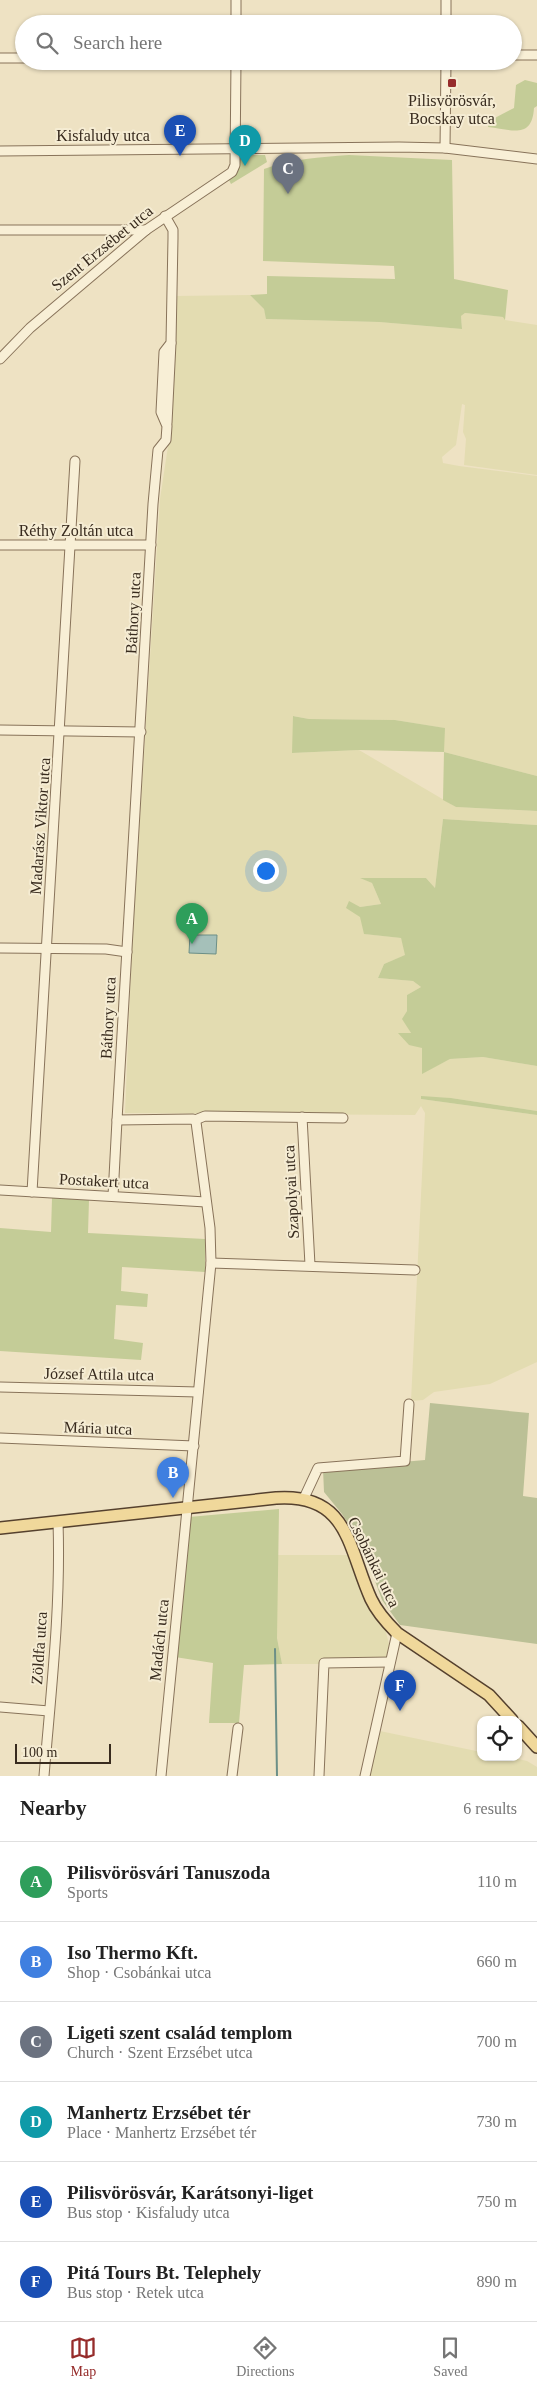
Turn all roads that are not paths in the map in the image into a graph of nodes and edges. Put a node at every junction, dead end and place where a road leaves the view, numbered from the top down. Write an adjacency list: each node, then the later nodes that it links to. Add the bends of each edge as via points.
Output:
1 (236, 0): 3 (street)
2 (446, 0): 4 (street)
3 (236, 15)
4 (446, 15)
5 (522, 55): 6 (street)
6 (537, 55)
7 (0, 58): 8 (street)
8 (15, 58)
9 (236, 70): 12 (street)
10 (446, 70): 11 (street)
11 (445, 148): 12 (street); 14 (street)
12 (236, 150): 13 (street, Kisfaludy utca); 15 (street, Szent Erzsébet utca, via 232,172)
13 (0, 151)
14 (537, 159)
15 (165, 216): 17 (street, Szent Erzsébet utca); 18 (street, via 173,230)
16 (0, 230): 17 (street)
17 (146, 230): 19 (street, Szent Erzsébet utca, via 30,328)
18 (171, 343): 20 (street); 20 (street, via 164,352 161,412)
19 (0, 359)
20 (167, 423): 24 (street, Báthory utca, via 166,440 158,450)
21 (75, 461): 22 (street, Madarász Viktor utca)
22 (71, 544): 23 (street, Réthy Zoltán utca); 24 (street, Réthy Zoltán utca); 26 (street, Madarász Viktor utca)
23 (0, 545)
24 (151, 545): 27 (street, Báthory utca)
25 (0, 730): 26 (street)
26 (61, 731): 27 (street); 29 (street, Madarász Viktor utca)
27 (141, 732): 30 (street, Báthory utca)
28 (0, 948): 29 (street)
29 (47, 948): 30 (street); 36 (street, Madarász Viktor utca)
30 (127, 952): 33 (street, Báthory utca)
31 (302, 1117): 32 (street); 34 (street, via 205,1116); 40 (street, Szapolyai utca)
32 (343, 1118)
33 (117, 1120): 34 (street); 37 (street, Báthory utca)
34 (195, 1120): 38 (street)
35 (0, 1190): 36 (street, Postakert utca)
36 (32, 1192): 37 (street, Postakert utca)
37 (113, 1196): 38 (street, Postakert utca)
38 (206, 1202): 39 (street)
39 (211, 1263): 40 (street); 43 (street)
40 (310, 1265): 41 (street)
41 (415, 1270)
42 (0, 1387): 43 (street, József Attila utca)
43 (198, 1392): 46 (street)
44 (409, 1404): 47 (street, via 404,1460 318,1468)
45 (0, 1438): 46 (street, Mária utca)
46 (194, 1446): 48 (street)
47 (304, 1498): 48 (main road, Csobánkai utca); 51 (main road, Csobánkai utca, via 324,1507 340,1523 356,1554 372,1600)
48 (188, 1508): 49 (main road, Csobánkai utca); 60 (street, Madách utca)
49 (58, 1522): 50 (main road, Csobánkai utca); 54 (street, Zöldfa utca, via 60,1564)
50 (0, 1528)
51 (397, 1633): 52 (street); 55 (main road, Csobánkai utca, via 489,1695)
52 (390, 1662): 62 (street, via 324,1663); 63 (street)
53 (0, 1707): 54 (street)
54 (49, 1711): 59 (street, Zöldfa utca)
55 (508, 1716)
56 (238, 1728): 61 (street)
57 (522, 1730): 58 (main road)
58 (537, 1747)
59 (44, 1776)
60 (161, 1776)
61 (232, 1776)
62 (319, 1776)
63 (366, 1776)

